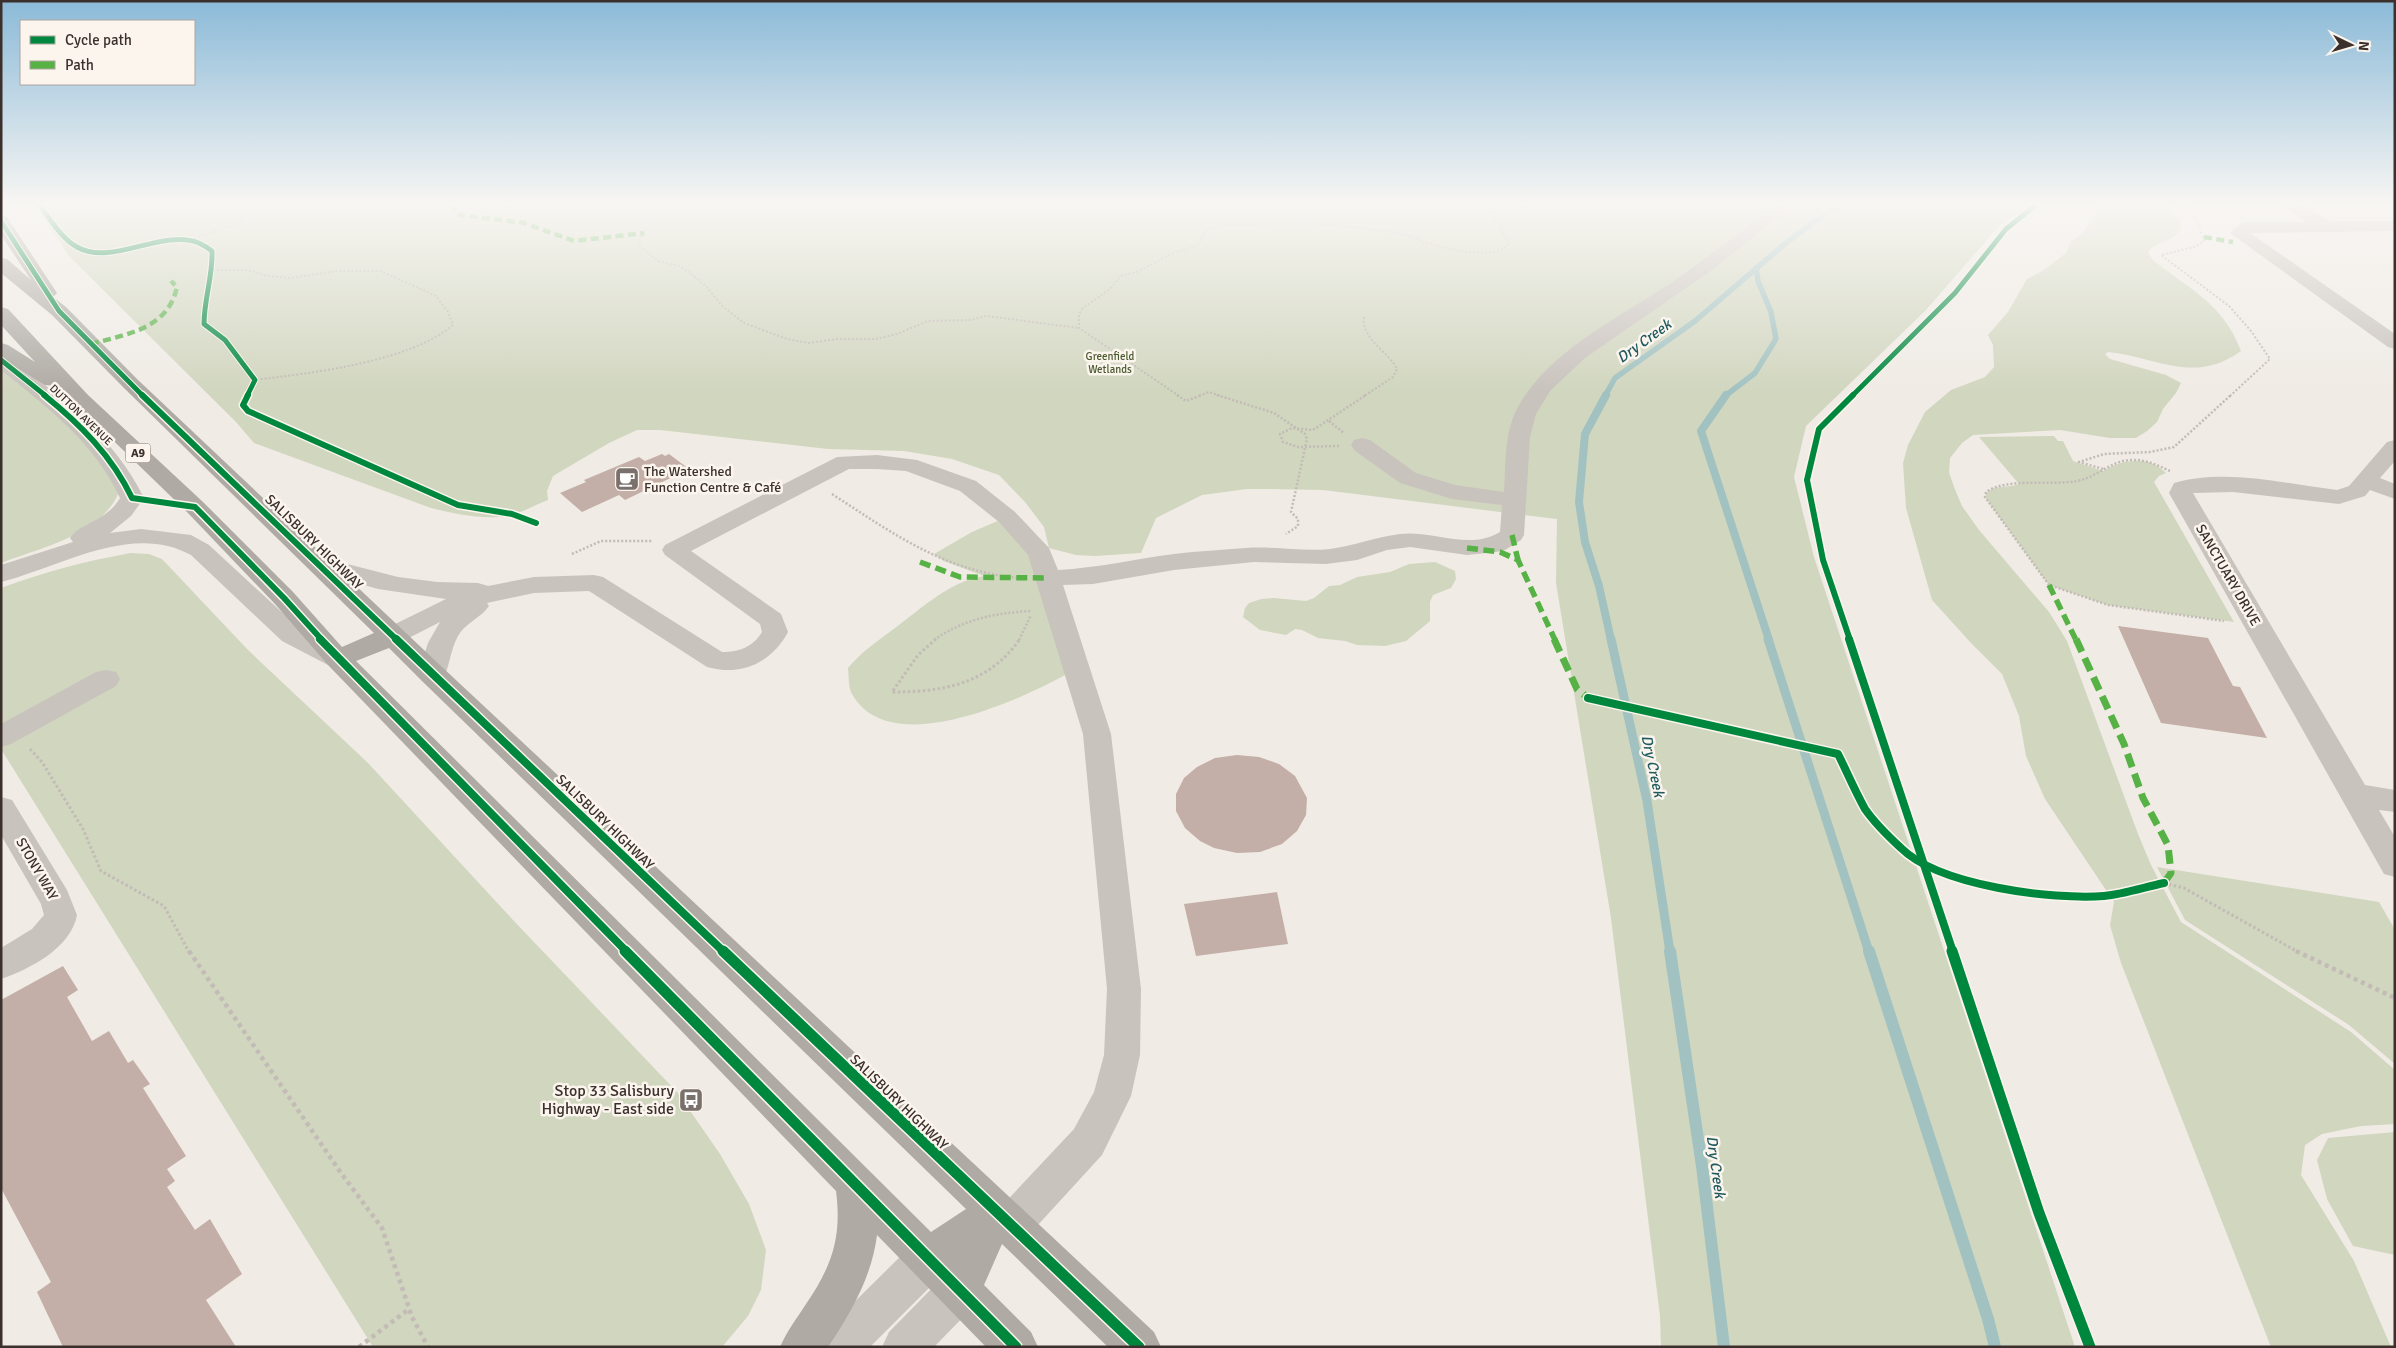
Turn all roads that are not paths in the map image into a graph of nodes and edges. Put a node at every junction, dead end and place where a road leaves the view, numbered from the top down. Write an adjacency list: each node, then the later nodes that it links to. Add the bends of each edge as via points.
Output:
1 (6, 267): 5 (highway, SALISBURY HIGHWAY)
2 (31, 267): 5 (highway)
3 (1706, 267): 15 (street, via 1587,348 1544,386 1530,405 1520,432)
4 (2287, 267): 7 (street)
5 (59, 311): 16 (highway, SALISBURY HIGHWAY)
6 (1, 313): 10 (highway, A9)
7 (2395, 343)
8 (1, 349): 10 (highway)
9 (1, 360): 17 (street, DUTTON AVENUE, via 55,403 112,460 132,498 120,515 100,529)
10 (81, 399): 21 (highway, A9, via 195,507)
11 (1362, 445): 15 (street, via 1408,478 1452,492)
12 (2395, 447): 13 (street)
13 (2367, 481): 14 (street); 25 (street, SANCTUARY DRIVE, via 2358,491 2339,497 2214,483 2192,484 2182,488 2181,493)
14 (2395, 492)
15 (1514, 500): 18 (street, via 1510,518 1512,534 1496,545 1467,548 1410,540 1382,543 1357,553 1254,555 1174,562 1093,576)
16 (320, 565): 19 (street, via 397,586 437,591); 20 (highway, SALISBURY HIGHWAY)
17 (2, 573): 21 (street, DUTTON AVENUE, via 106,541 141,536 182,540 200,550 291,635)
18 (1048, 578): 19 (street, via 1040,553 1007,517 968,486 909,465 845,462 674,550 772,620 775,632 770,644 756,654 737,661 717,661 594,583 534,585); 31 (street, via 1046,612 1097,734 1124,989 1122,1055 1112,1096 1088,1142)
19 (505, 590): 20 (street, via 460,602); 22 (street, via 465,612 452,624 443,636)
20 (392, 636): 21 (highway); 22 (highway, SALISBURY HIGHWAY)
21 (338, 659): 30 (highway, A9)
22 (432, 674): 31 (highway, SALISBURY HIGHWAY)
23 (106, 679): 24 (street)
24 (7, 734)
25 (2354, 795): 26 (street); 28 (street, SANCTUARY DRIVE)
26 (2395, 802)
27 (1, 808): 29 (street, STONY WAY, via 55,899 60,919 48,935)
28 (2395, 865)
29 (1, 965)
30 (854, 1182): 32 (highway, A9); 34 (highway, via 859,1227 853,1257 825,1314)
31 (1004, 1218): 32 (highway); 33 (highway); 38 (highway, SALISBURY HIGHWAY)
32 (929, 1258): 33 (highway, A9); 35 (street)
33 (960, 1290): 36 (street); 37 (highway, A9)
34 (802, 1347)
35 (838, 1347)
36 (904, 1347)
37 (1016, 1347)
38 (1139, 1347)

